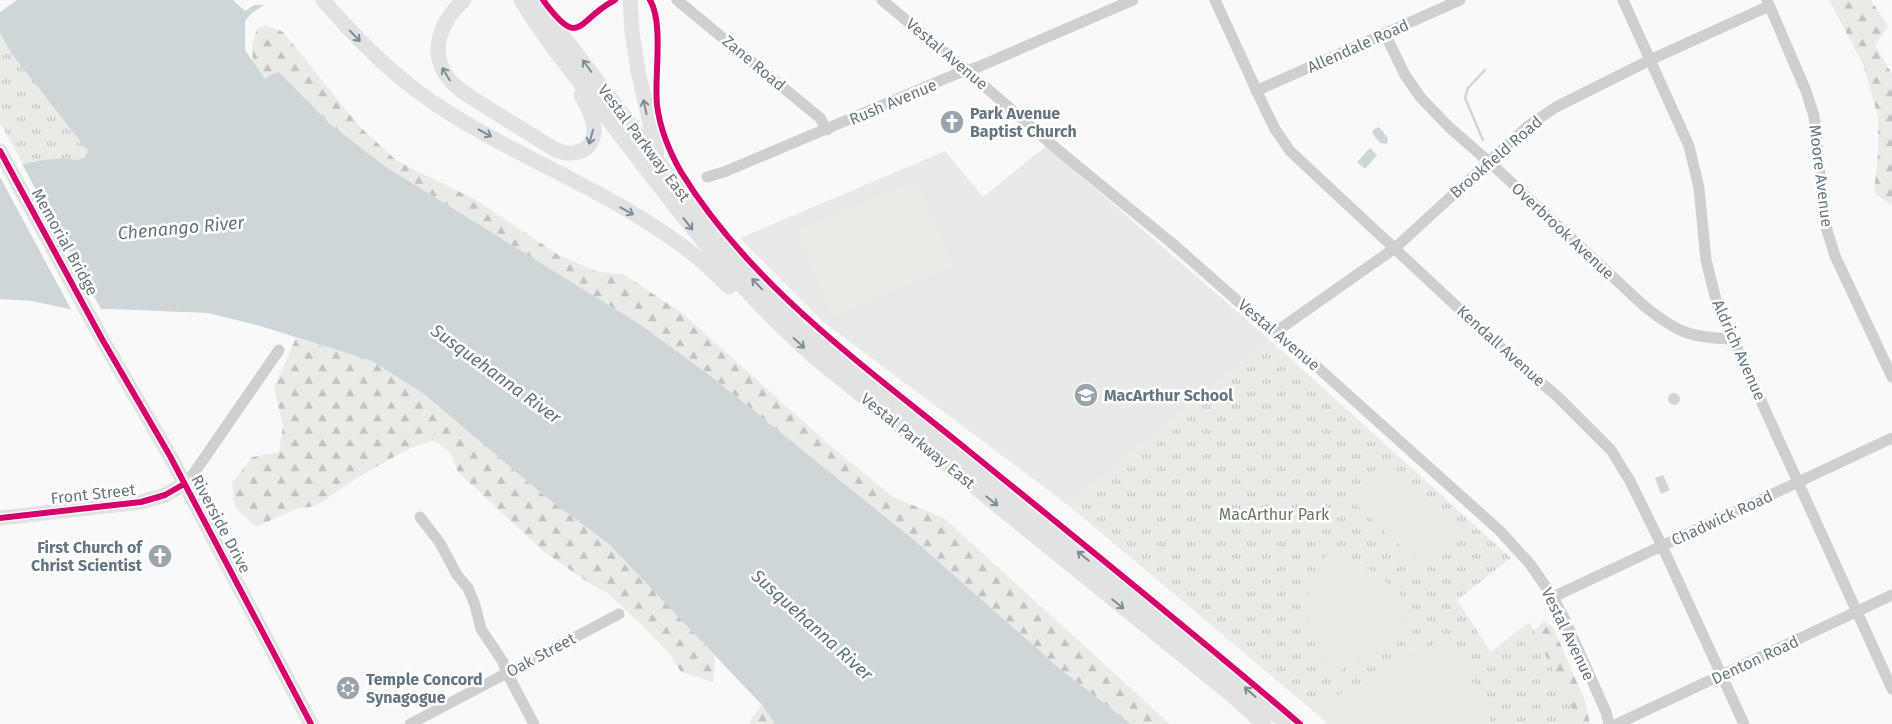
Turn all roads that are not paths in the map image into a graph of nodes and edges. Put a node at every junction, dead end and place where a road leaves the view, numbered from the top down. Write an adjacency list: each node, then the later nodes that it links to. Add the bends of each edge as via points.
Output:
1 (322, 0): 24 (main road, one-way to 24, via 372,54 432,101 663,232 709,268 766,322)
2 (464, 0): 14 (main road, one-way to 2, via 594,125 590,144 573,154 554,149 461,91 449,79 439,59 439,37 448,17)
3 (521, 0): 14 (main road, Vestal Parkway East)
4 (536, 0): 22 (main road, Vestal Parkway East, one-way to 4)
5 (630, 0): 22 (main road, one-way to 5, via 658,156 652,137 638,71)
6 (677, 0): 18 (street, Zane Road, via 820,118)
7 (882, 0): 16 (street, Vestal Avenue)
8 (1133, 0): 16 (street, Rush Avenue)
9 (1215, 0): 17 (street, Kendall Avenue)
10 (1460, 0): 13 (street, Allendale Road)
11 (1622, 0): 15 (street, Aldrich Avenue)
12 (1768, 3): 15 (street, Brookfield Road); 29 (street, Moore Avenue, via 1814,116 1825,224 1835,256)
13 (1385, 34): 17 (street, Allendale Road); 20 (street, Overbrook Avenue, via 1404,75 1421,98)
14 (553, 46): 24 (main road, Vestal Parkway East, one-way to 24, via 694,232)
15 (1650, 60): 20 (street, Brookfield Road, via 1556,107 1528,126); 27 (street, Aldrich Avenue, via 1689,146 1699,188 1706,260 1717,304)
16 (967, 71): 18 (street, Rush Avenue); 25 (street, Vestal Avenue)
17 (1256, 91): 23 (street, Kendall Avenue, via 1274,129 1290,151)
18 (827, 130): 21 (street, Rush Avenue)
19 (2, 155): 26 (main road, Memorial Bridge)
20 (1488, 161): 23 (street, Brookfield Road); 27 (street, Overbrook Avenue, via 1662,321 1700,338)
21 (707, 177)
22 (674, 184): 47 (main road, Vestal Parkway East, one-way to 22, via 802,328 737,261)
23 (1395, 248): 25 (street, Brookfield Road); 35 (street, Kendall Avenue, via 1505,352 1558,397 1611,450)
24 (776, 322): 46 (main road, Vestal Parkway East, one-way to 46, via 819,361)
25 (1274, 333): 37 (street, Vestal Avenue, via 1316,366 1500,531 1530,564)
26 (102, 339): 32 (main road, Riverside Drive)
27 (1733, 339): 31 (street, Aldrich Avenue)
28 (279, 350): 32 (street, Front Street)
29 (1892, 377)
30 (1892, 438): 31 (street, Chadwick Road)
31 (1798, 482): 35 (street, Chadwick Road); 38 (street, Aldrich Avenue)
32 (184, 484): 34 (main road, Front Street, via 165,495 142,502); 43 (main road, Riverside Drive)
33 (420, 517): 40 (street, via 468,588 481,630)
34 (0, 518)
35 (1662, 546): 37 (street, Chadwick Road); 41 (street, Kendall Avenue)
36 (1892, 595): 38 (street, Denton Road)
37 (1553, 598): 48 (street, Vestal Avenue)
38 (1857, 612): 41 (street, Denton Road); 42 (street, Aldrich Avenue)
39 (619, 614): 40 (street, Oak Street)
40 (507, 673): 44 (street, Oak Street); 45 (street)
41 (1721, 676): 49 (street, Denton Road); 50 (street, Kendall Avenue)
42 (1892, 689)
43 (311, 724)
44 (410, 724)
45 (534, 724)
46 (1264, 724)
47 (1287, 724)
48 (1609, 724)
49 (1616, 724)
50 (1744, 724)

